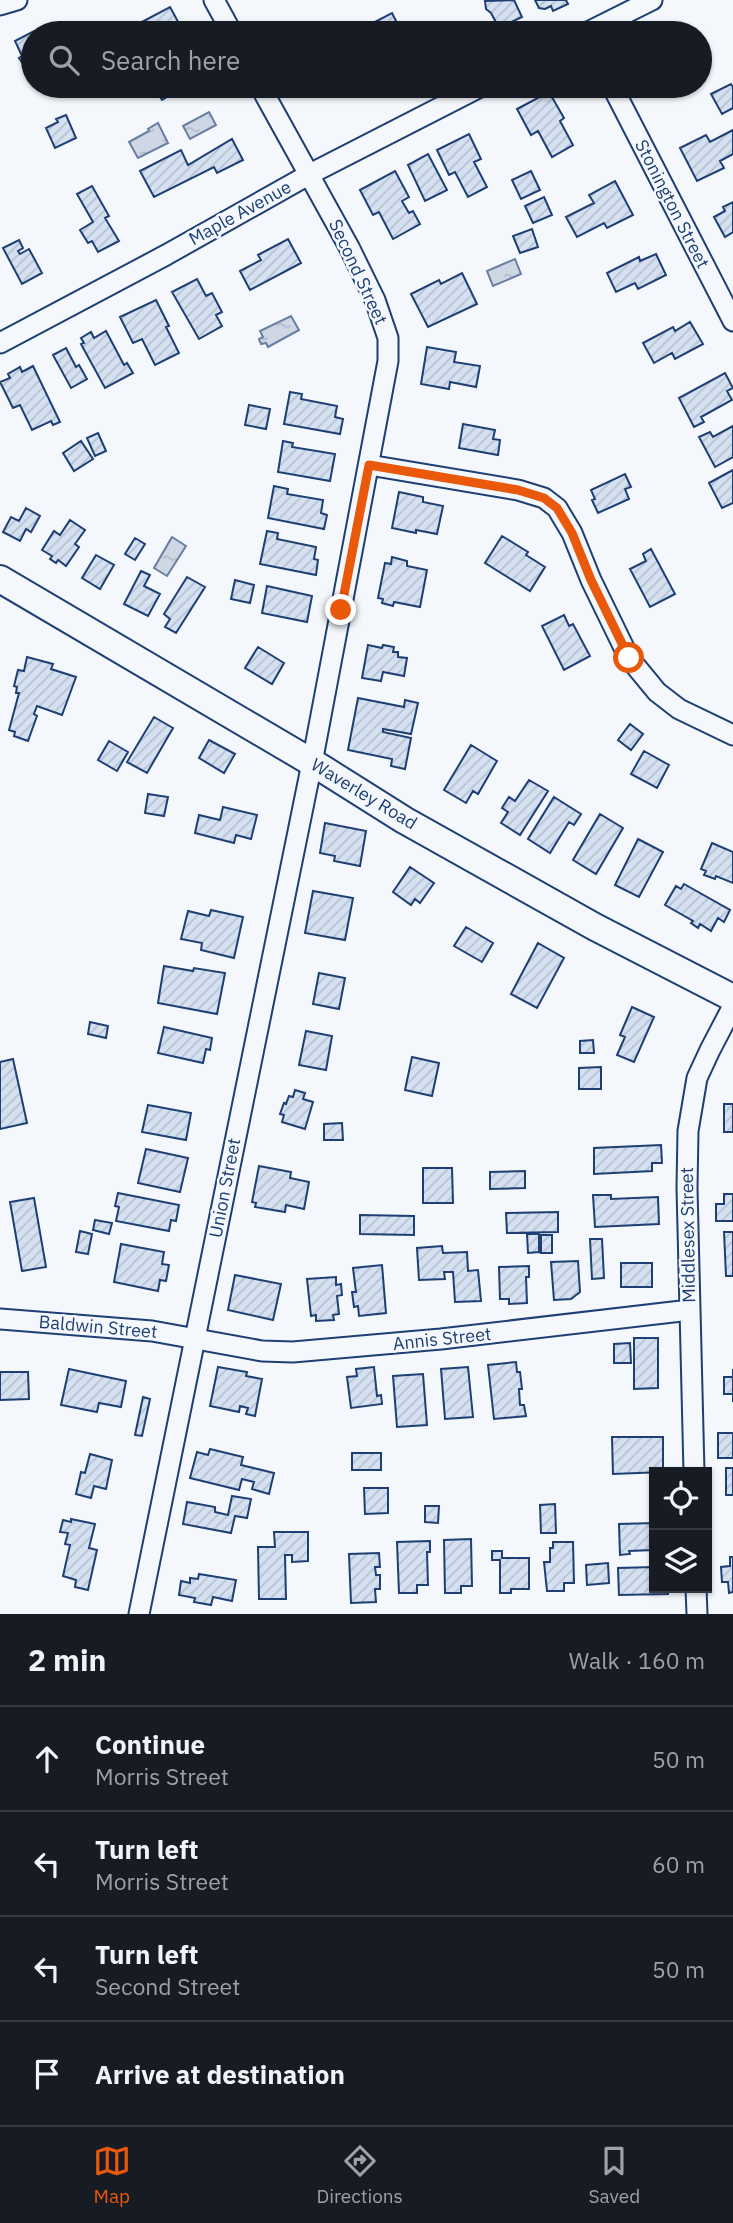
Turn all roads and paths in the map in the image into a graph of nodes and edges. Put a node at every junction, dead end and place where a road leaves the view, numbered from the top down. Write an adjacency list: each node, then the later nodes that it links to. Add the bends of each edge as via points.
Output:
1 (17, 0): 4 (street)
2 (214, 0): 5 (street)
3 (652, 0): 6 (street)
4 (0, 5)
5 (225, 21)
6 (610, 21)
7 (267, 98): 10 (street, Second Street)
8 (459, 98): 10 (street, Maple Avenue)
9 (618, 98): 11 (street, Stonington Street)
10 (310, 174): 12 (street, Maple Avenue); 13 (street, Second Street, via 362,272 388,338)
11 (733, 321)
12 (0, 343)
13 (369, 465): 15 (street, via 544,498 557,508 572,533 629,658 657,692 679,709); 16 (street, Second Street)
14 (0, 579): 16 (street, Waverley Road)
15 (733, 735)
16 (312, 763): 17 (street, Waverley Road, via 595,927); 21 (street, Union Street)
17 (733, 998)
18 (733, 1006): 19 (street, Middlesex Street, via 697,1078 688,1131)
19 (690, 1310): 21 (street, Annis Street, via 327,1351 262,1351); 22 (street, Middlesex Street)
20 (0, 1319): 21 (street, Baldwin Street)
21 (195, 1338): 24 (street, Union Street)
22 (694, 1467)
23 (696, 1593): 25 (street)
24 (139, 1614)
25 (697, 1614)

